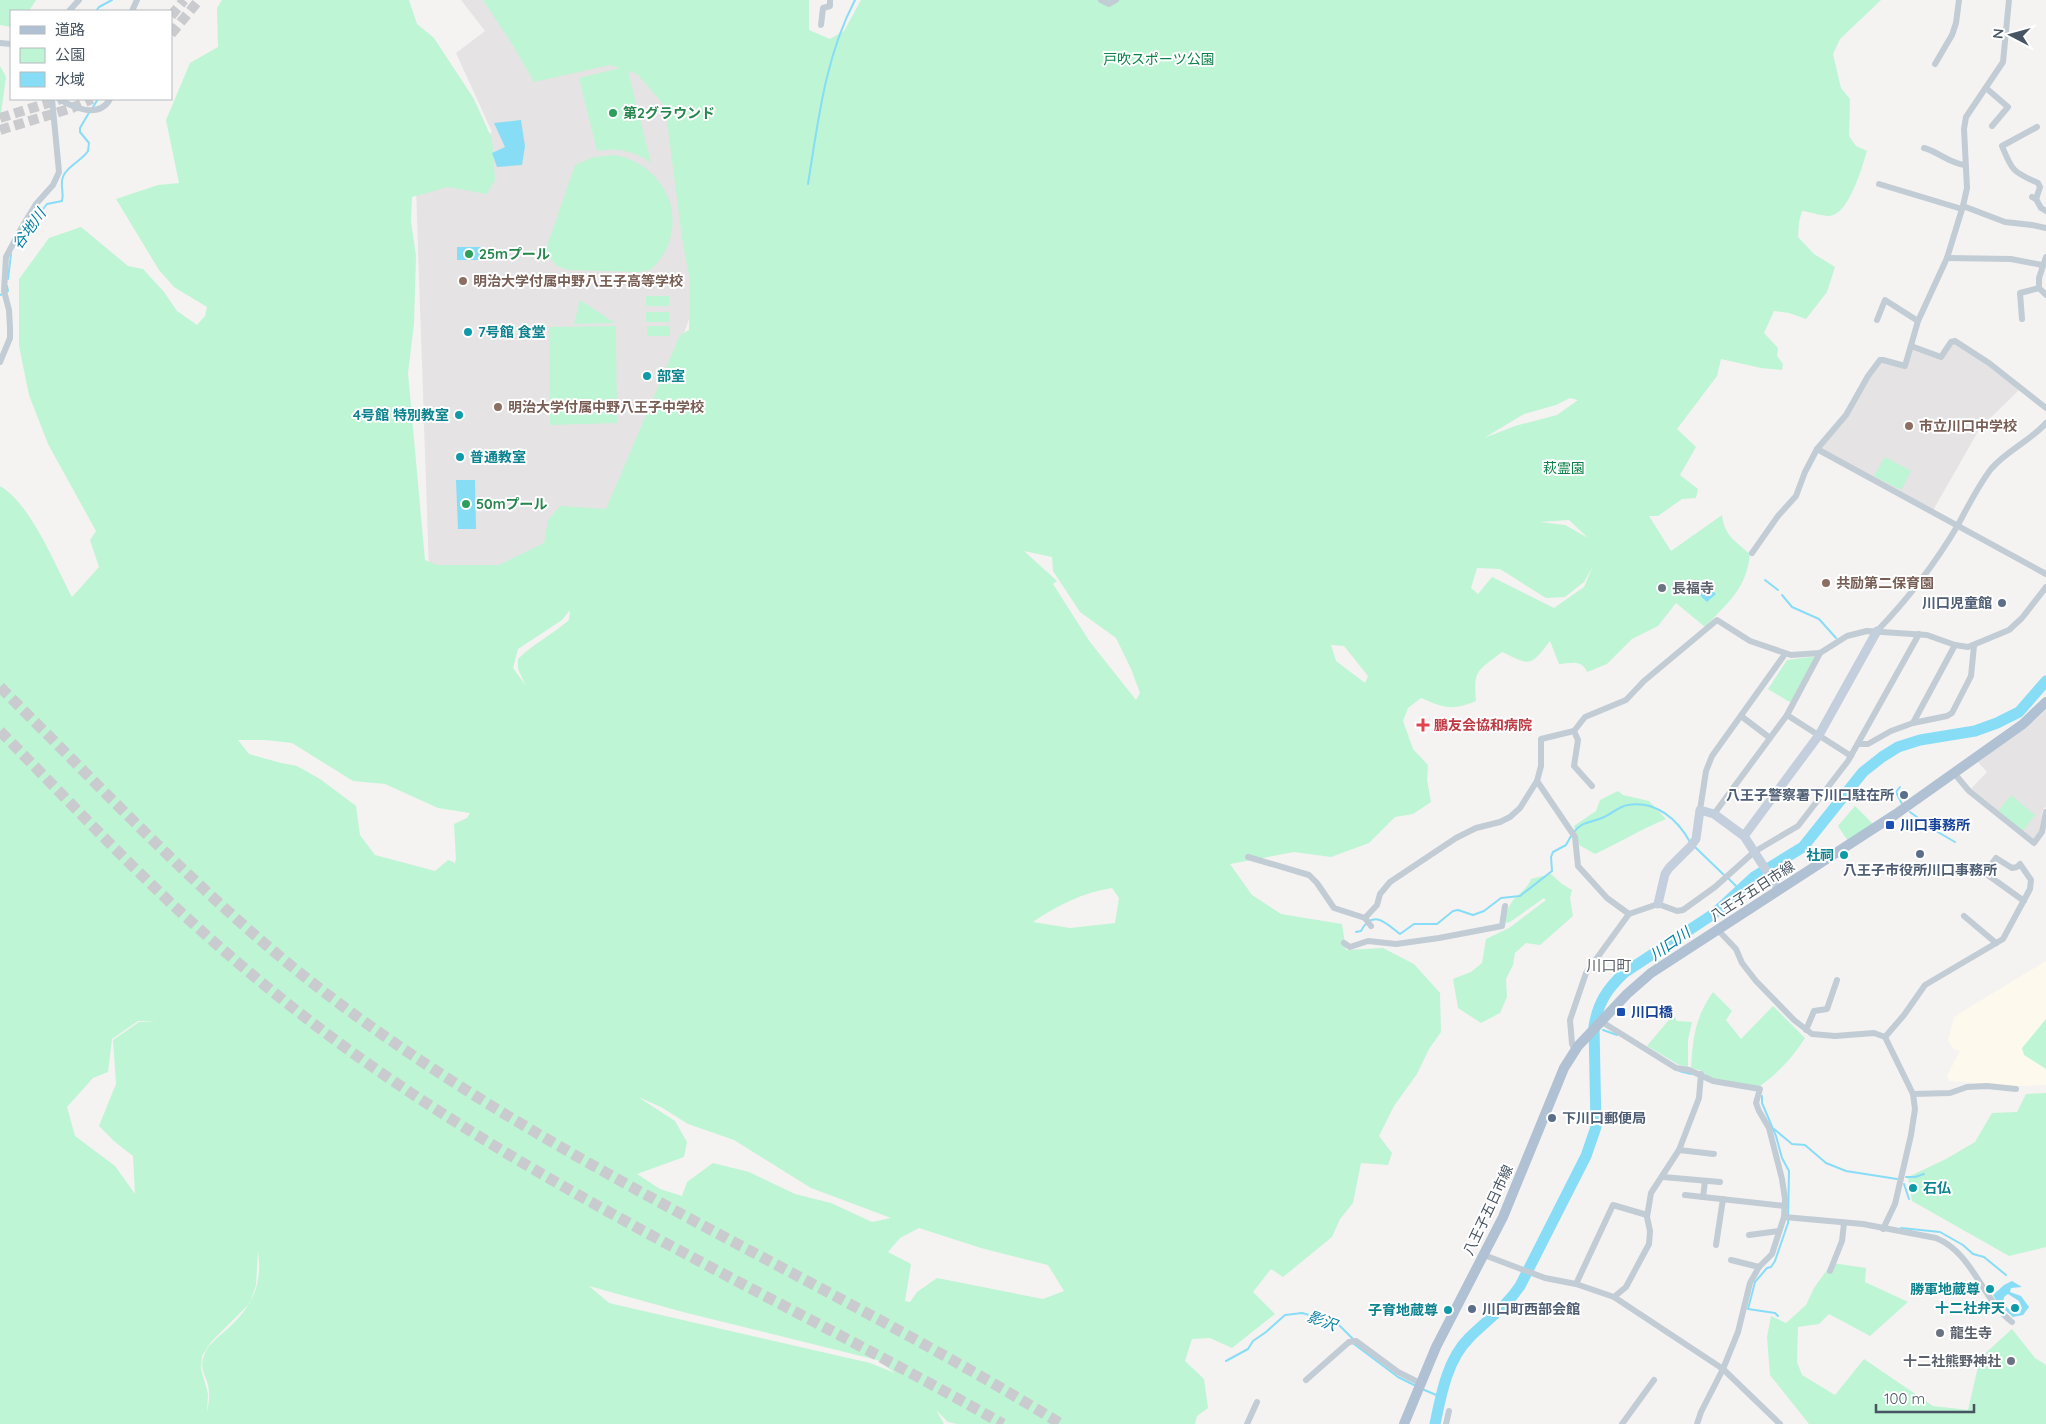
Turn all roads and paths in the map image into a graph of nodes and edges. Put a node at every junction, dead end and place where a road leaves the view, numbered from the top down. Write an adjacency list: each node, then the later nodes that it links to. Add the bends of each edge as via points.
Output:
1 (79, 0): 7 (street)
2 (830, 0): 8 (street, via 830,6 823,8)
3 (1101, 0): 4 (street, via 1109,4)
4 (1116, 0)
5 (1959, 0): 9 (street, via 1952,35)
6 (2008, 0): 10 (street, via 2004,62)
7 (70, 10)
8 (821, 25)
9 (1935, 64)
10 (1986, 88): 14 (street, via 2008,107); 17 (street, via 1966,117)
11 (52, 100): 26 (street, via 58,172 8,250)
12 (61, 100): 13 (street, via 75,108 90,110 104,106)
13 (109, 100)
14 (1992, 126)
15 (2037, 127): 20 (street, via 2002,146 2010,168 2038,182 2040,187 2034,198)
16 (1924, 148): 17 (street, via 1956,164)
17 (1965, 165): 19 (street, via 1967,188)
18 (1879, 184): 19 (street)
19 (1962, 207): 21 (street, via 2005,222); 23 (street)
20 (2046, 211)
21 (2046, 228)
22 (2046, 257): 24 (street)
23 (1947, 258): 24 (street, via 2011,259); 30 (street)
24 (2042, 265): 25 (street)
25 (2039, 288): 27 (street); 28 (street, via 2020,293)
26 (2, 292): 32 (street, via 10,318 10,333)
27 (2046, 295)
28 (2022, 319)
29 (1877, 320): 30 (street, via 1885,300)
30 (1918, 321): 31 (street)
31 (1911, 346): 33 (street, via 1941,357 1955,341); 35 (street, via 1905,366 1880,360 1846,415)
32 (0, 362)
33 (2046, 408)
34 (2046, 422): 36 (street, via 1992,468)
35 (1817, 449): 36 (street); 37 (street, via 1796,496)
36 (1957, 526): 38 (street); 40 (street, via 1900,606)
37 (1752, 553)
38 (2046, 574)
39 (2046, 587): 43 (street, via 2022,618 2008,630)
40 (1878, 631): 41 (street); 44 (street, via 1847,636); 51 (street)
41 (1919, 634): 42 (street); 53 (street)
42 (1955, 645): 43 (street); 49 (street)
43 (1974, 646): 49 (street, via 1971,676 1952,713)
44 (1820, 653): 45 (street); 47 (street)
45 (1786, 654): 48 (street); 50 (street, via 1750,641 1717,620 1626,700 1585,718)
46 (2046, 702): 55 (main road, 八王子五日市線, via 2023,724)
47 (1787, 715): 51 (street); 52 (street)
48 (1741, 716): 52 (street); 58 (street, via 1707,766)
49 (1913, 723): 53 (street, via 1868,744)
50 (1574, 731): 56 (street, via 1541,739 1541,766); 57 (street, via 1578,740 1574,766)
51 (1819, 735): 54 (street); 61 (street)
52 (1770, 738): 60 (street)
53 (1858, 744): 54 (street)
54 (1851, 756): 62 (street, via 1798,826)
55 (1954, 773): 59 (street, via 1969,791 2034,843 2042,832); 64 (main road, 八王子五日市線)
56 (1537, 781): 68 (street, via 1574,835 1578,866 1607,898); 70 (street, via 1520,808 1510,817 1456,838 1390,882)
57 (1592, 786)
58 (1700, 810): 60 (street); 66 (street, via 1693,844 1665,874)
59 (2046, 812)
60 (1714, 814): 61 (street)
61 (1744, 836): 62 (street)
62 (1755, 855): 64 (street); 66 (street, via 1683,910)
63 (1248, 857): 70 (street, via 1309,875 1334,908)
64 (1779, 890): 72 (main road, 八王子五日市線)
65 (2024, 901): 65 (street, via 1985,873 1996,858 2012,868 2020,864 2031,880); 74 (street, via 2003,939)
66 (1658, 904): 68 (street)
67 (1505, 906): 73 (street, via 1502,926 1396,944 1368,941 1350,947)
68 (1629, 914): 79 (street, via 1586,973 1570,1020 1572,1044)
69 (1964, 916): 74 (street)
70 (1365, 918): 71 (street)
71 (1371, 926)
72 (1717, 930): 76 (main road, 八王子五日市線, via 1651,973); 77 (street, via 1736,949 1756,981)
73 (1344, 943)
74 (1996, 943): 78 (street, via 1925,985)
75 (1837, 980): 77 (street, via 1827,1008 1814,1012)
76 (1602, 1022): 79 (main road, 八王子五日市線); 80 (street, via 1676,1068)
77 (1806, 1030): 78 (street, via 1812,1034 1874,1033)
78 (1885, 1037): 82 (street)
79 (1576, 1048): 99 (main road, 八王子五日市線, via 1556,1084 1512,1195)
80 (1701, 1074): 83 (street, via 1698,1098); 91 (street, via 1713,1081 1760,1089 1756,1103 1769,1128)
81 (2016, 1089): 82 (street, via 1987,1086 1967,1087 1950,1093)
82 (1913, 1094): 95 (street, via 1915,1109 1911,1135 1895,1204)
83 (1680, 1150): 84 (street); 85 (street)
84 (1714, 1154)
85 (1663, 1177): 86 (street); 92 (street, via 1651,1193)
86 (1705, 1181): 87 (street); 89 (street)
87 (1720, 1182)
88 (1685, 1195): 89 (street)
89 (1704, 1197): 90 (street)
90 (1723, 1199): 91 (street); 98 (street)
91 (1785, 1206): 93 (street)
92 (1647, 1215): 103 (street, via 1613,1205); 104 (street, via 1649,1244 1626,1287)
93 (1784, 1217): 94 (street); 96 (street)
94 (1844, 1224): 95 (street, via 1863,1224); 102 (street, via 1842,1241)
95 (1883, 1230): 105 (street, via 1936,1238 1953,1246 1971,1268 1990,1301)
96 (1779, 1231): 97 (street); 101 (street, via 1772,1254)
97 (1749, 1235)
98 (1716, 1245)
99 (1484, 1254): 103 (street, via 1538,1275); 109 (main road, 八王子五日市線)
100 (1731, 1260): 101 (street)
101 (1759, 1267): 106 (street, via 1750,1283 1738,1332)
102 (1830, 1272)
103 (1576, 1284): 104 (street)
104 (1614, 1297): 106 (street)
105 (2012, 1322)
106 (1723, 1369): 116 (street); 117 (street)
107 (1306, 1380): 109 (street, via 1353,1341)
108 (1654, 1380): 115 (street)
109 (1419, 1387): 113 (main road, 八王子五日市線)
110 (1257, 1402): 112 (street)
111 (1449, 1411): 114 (street)
112 (1247, 1424)
113 (1404, 1424)
114 (1446, 1424)
115 (1622, 1424)
116 (1697, 1424)
117 (1780, 1424)

